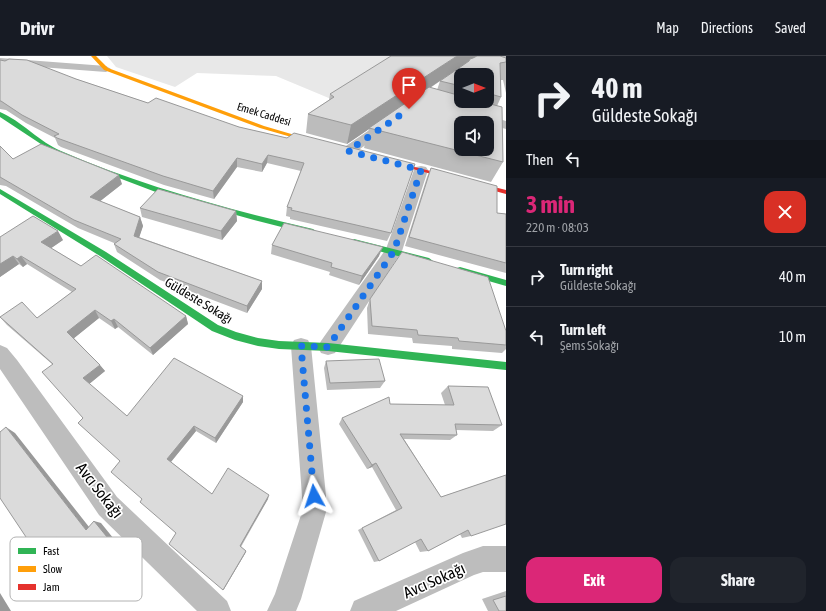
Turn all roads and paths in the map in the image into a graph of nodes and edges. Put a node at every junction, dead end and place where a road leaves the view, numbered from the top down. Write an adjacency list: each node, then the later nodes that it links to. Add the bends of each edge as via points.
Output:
1 (93, 56): 3 (street, Emek Caddesi)
2 (0, 61): 3 (street)
3 (106, 70): 8 (street, Emek Caddesi, via 262,127)
4 (464, 113): 7 (street)
5 (0, 114): 15 (street, via 55,151 84,163 163,192)
6 (397, 117): 9 (street)
7 (506, 125)
8 (327, 145)
9 (344, 150): 10 (street)
10 (361, 154)
11 (374, 157): 12 (street)
12 (421, 170): 14 (street); 17 (street)
13 (0, 191): 21 (street, Güldeste Sokağı, via 103,254 215,328 258,342)
14 (506, 192)
15 (320, 234)
16 (342, 239): 17 (street)
17 (394, 251): 18 (street); 22 (street)
18 (437, 264)
19 (452, 268): 20 (street)
20 (506, 283)
21 (301, 346): 22 (street, Güldeste Sokağı); 29 (street, via 314,512)
22 (328, 347): 24 (street, Güldeste Sokağı)
23 (0, 354): 25 (street, Avcı Sokağı, via 108,506)
24 (506, 366)
25 (140, 537)
26 (142, 539): 28 (street, Avcı Sokağı)
27 (506, 559): 30 (street, Avcı Sokağı, via 483,559 472,562)
28 (217, 611)
29 (281, 611)
30 (364, 611)

